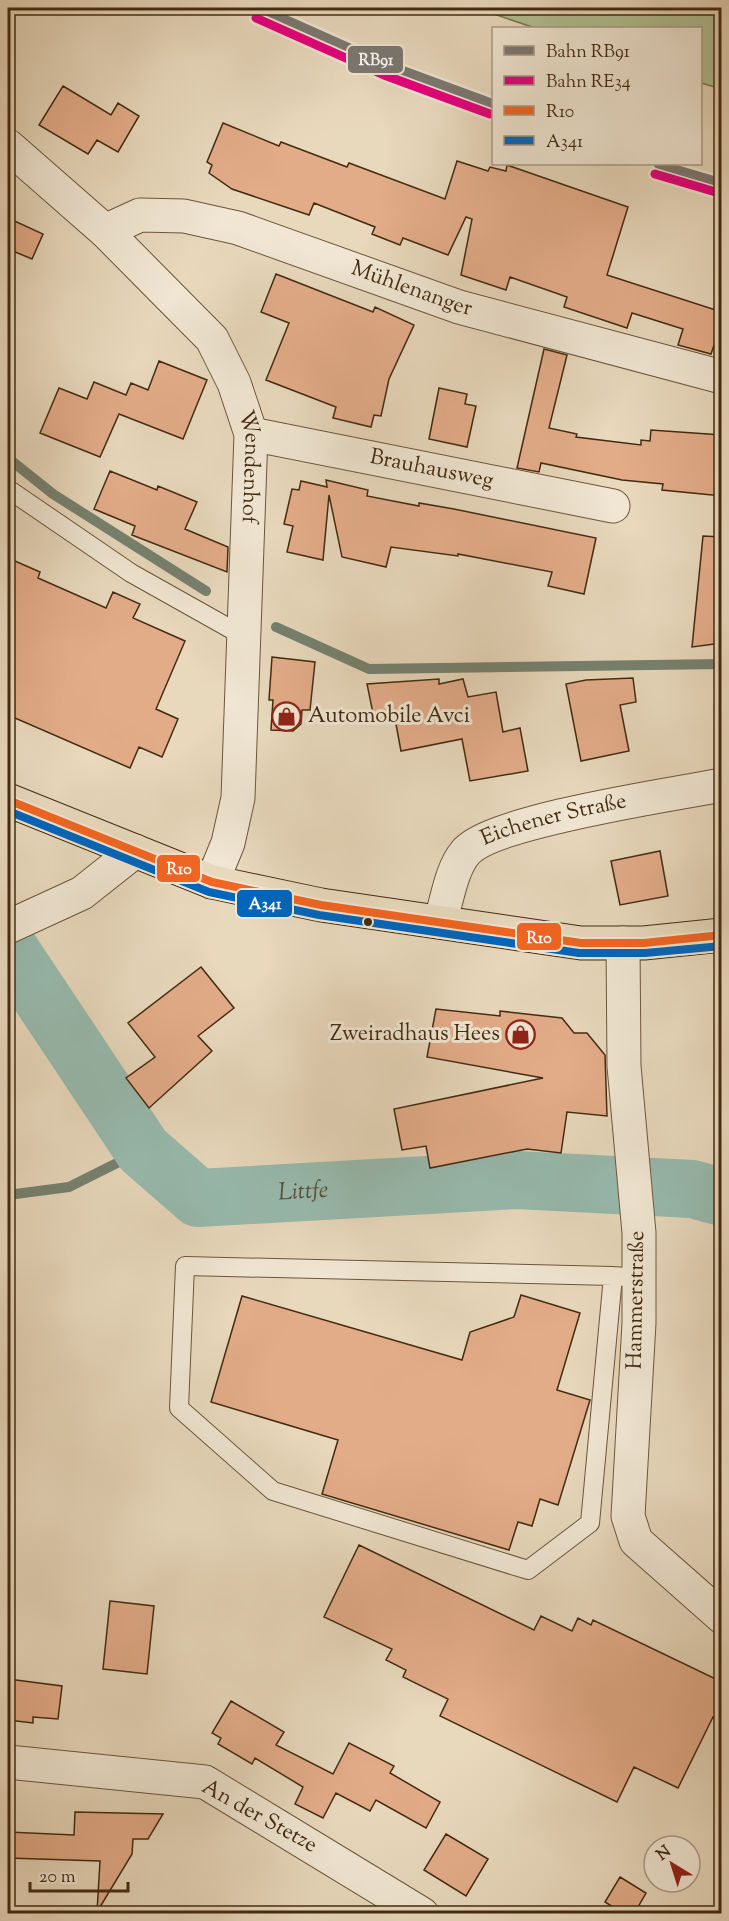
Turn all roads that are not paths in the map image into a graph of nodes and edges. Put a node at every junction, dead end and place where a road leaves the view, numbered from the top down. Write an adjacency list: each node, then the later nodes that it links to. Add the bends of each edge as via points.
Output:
1 (8, 146): 2 (street, Wendenhof)
2 (105, 231): 3 (street, Mühlenanger, via 140,214 184,216 238,228 459,307); 4 (street, Wendenhof, via 212,339 234,383)
3 (722, 377)
4 (250, 434): 6 (street, Brauhausweg); 7 (street, Wendenhof)
5 (8, 489): 7 (lane, via 130,573)
6 (613, 506)
7 (245, 637): 11 (street, Wendenhof, via 238,798 228,843)
8 (722, 785): 12 (street, Eichener Straße, via 535,822 484,838 463,855)
9 (8, 800): 10 (main road)
10 (135, 851): 11 (main road); 13 (street, via 82,893)
11 (212, 882): 12 (main road, via 321,905)
12 (440, 922): 15 (main road, via 581,943)
13 (15, 923)
14 (722, 935): 15 (main road)
15 (623, 943): 16 (street, Hammerstraße, via 624,1066 639,1233)
16 (626, 1277): 16 (lane, via 590,1523 528,1570 273,1491 179,1408 185,1266); 17 (street, Hammerstraße, via 628,1516 636,1541)
17 (722, 1617)
18 (8, 1762): 19 (street, An der Stetze, via 205,1782)
19 (422, 1914)

